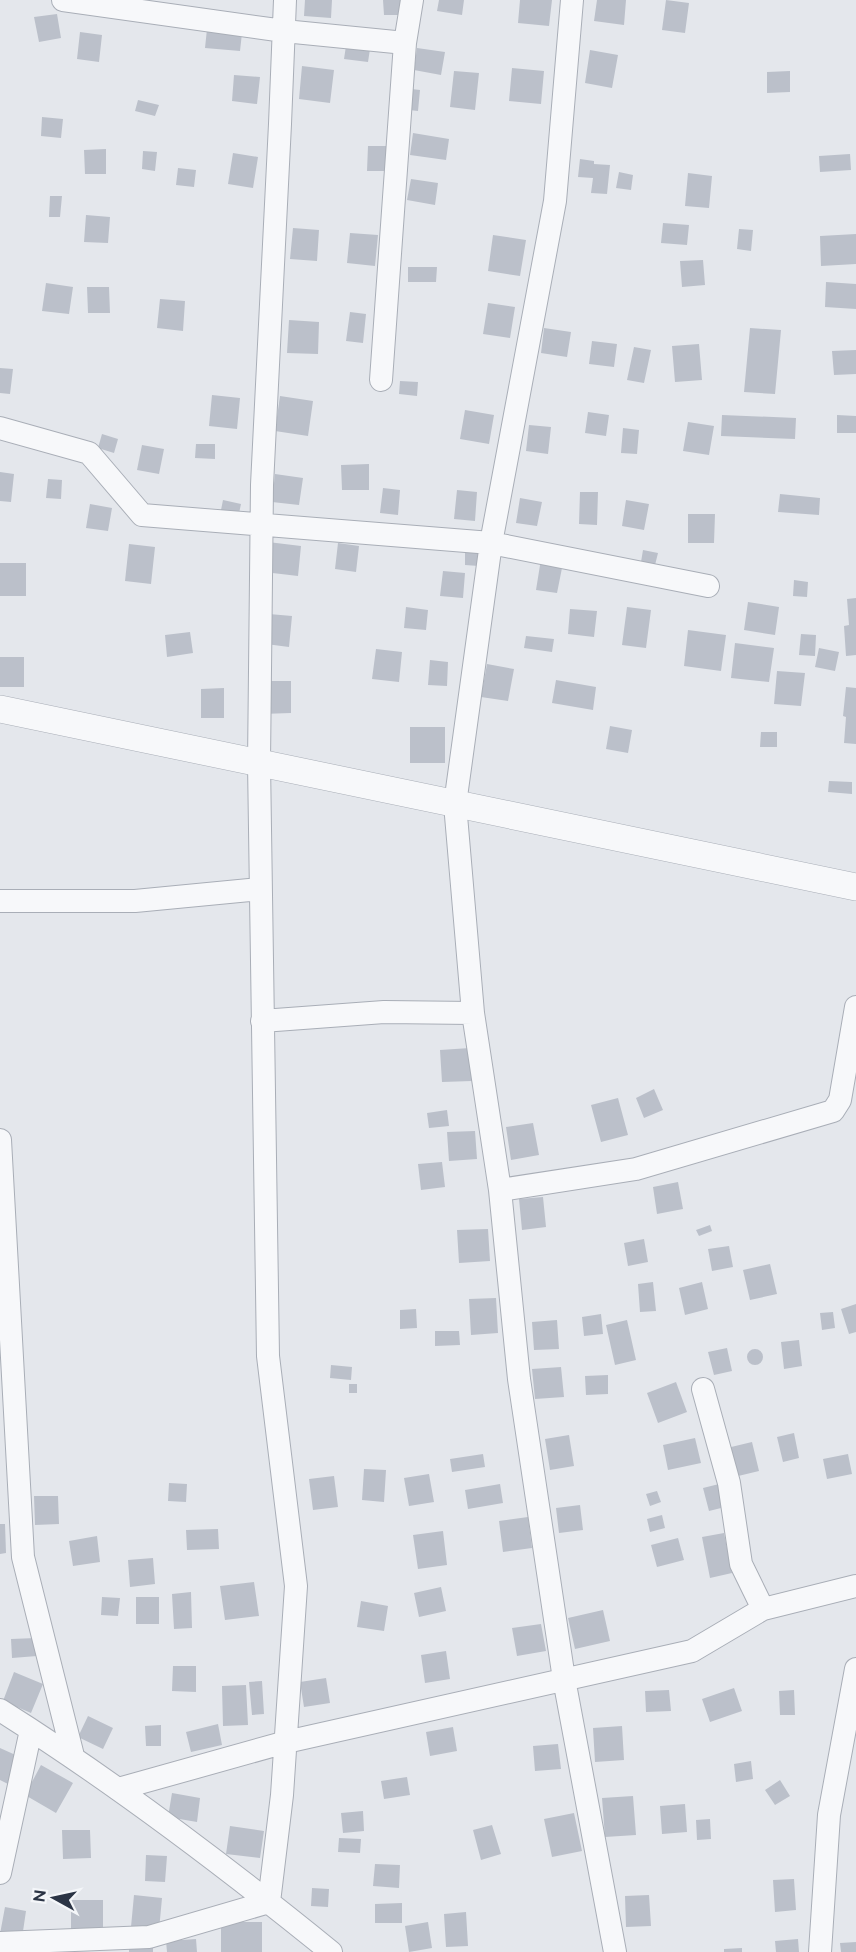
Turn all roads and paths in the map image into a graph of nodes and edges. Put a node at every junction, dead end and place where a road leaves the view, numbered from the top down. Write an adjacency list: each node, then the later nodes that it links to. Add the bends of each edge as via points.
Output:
1 (63, 0): 5 (street)
2 (285, 0): 5 (street)
3 (412, 0): 6 (street)
4 (572, 0): 10 (street, via 555,201)
5 (284, 30): 6 (street); 9 (street)
6 (405, 44): 7 (street)
7 (381, 380)
8 (0, 428): 9 (street, via 89,453 142,515)
9 (261, 524): 10 (street); 13 (street)
10 (491, 543): 11 (street); 14 (street)
11 (708, 586)
12 (0, 710): 13 (street)
13 (259, 763): 14 (street); 16 (street)
14 (455, 804): 15 (street); 19 (street)
15 (856, 887)
16 (260, 889): 17 (street, via 135,901); 20 (street)
17 (0, 901)
18 (856, 1007): 22 (street, via 840,1100 833,1111 636,1169)
19 (473, 1013): 20 (street, via 384,1012); 22 (street)
20 (262, 1021): 30 (street, via 268,1356 296,1586)
21 (0, 1140): 31 (street, via 23,1557)
22 (500, 1190): 27 (street, via 519,1379)
23 (703, 1389): 25 (street, via 729,1483 741,1564)
24 (856, 1586): 25 (street)
25 (763, 1609): 27 (street, via 692,1651)
26 (856, 1669): 38 (street, via 829,1815)
27 (564, 1679): 30 (street); 37 (street)
28 (0, 1710): 29 (street)
29 (31, 1730): 31 (street); 33 (street)
30 (286, 1742): 32 (street); 34 (street)
31 (73, 1756): 32 (street)
32 (117, 1790): 34 (street)
33 (0, 1873)
34 (269, 1902): 35 (street, via 148,1937); 36 (street)
35 (0, 1943)
36 (331, 1952)
37 (615, 1952)
38 (820, 1952)

